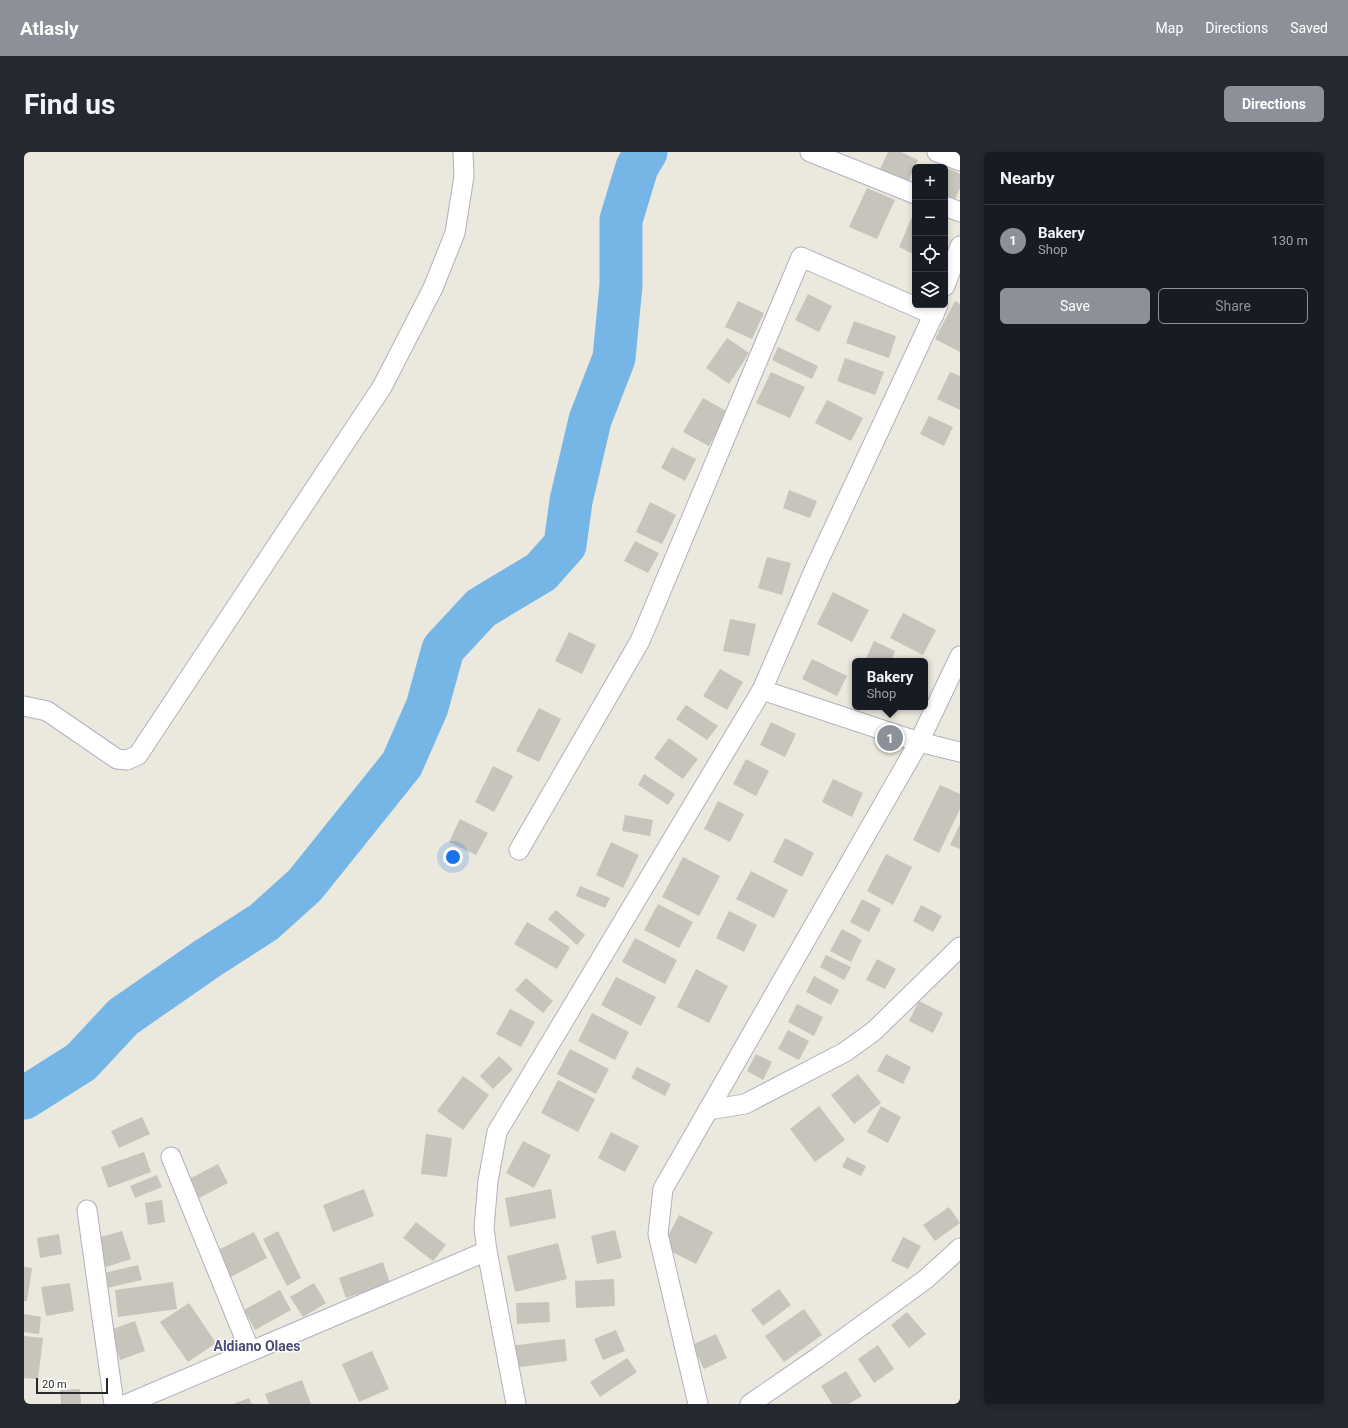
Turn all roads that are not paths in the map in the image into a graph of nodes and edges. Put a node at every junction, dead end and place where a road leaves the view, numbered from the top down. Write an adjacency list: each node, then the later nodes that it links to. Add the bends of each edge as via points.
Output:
1 (463, 152): 13 (street, via 464,176 455,233 433,288 382,387 138,754 127,760 117,759 46,711)
2 (810, 152): 5 (street)
3 (937, 152): 4 (street)
4 (960, 161)
5 (912, 193)
6 (948, 207): 7 (street)
7 (960, 212)
8 (960, 246): 9 (street)
9 (948, 278)
10 (936, 310): 12 (street, via 816,566); 16 (street, via 801,257 640,641)
11 (960, 656): 14 (street)
12 (762, 690): 14 (street); 22 (street, via 497,1132 488,1181 484,1228)
13 (24, 706)
14 (919, 742): 15 (street); 18 (street)
15 (960, 752)
16 (519, 850)
17 (960, 947): 18 (street, via 874,1031 845,1052 745,1104)
18 (708, 1110): 27 (street, via 663,1189 658,1234)
19 (171, 1157): 23 (street)
20 (88, 1210): 24 (street)
21 (960, 1248): 28 (street, via 926,1279)
22 (487, 1251): 23 (street); 26 (street)
23 (250, 1351): 25 (street)
24 (114, 1404)
25 (127, 1404)
26 (516, 1404)
27 (698, 1404)
28 (750, 1404)

